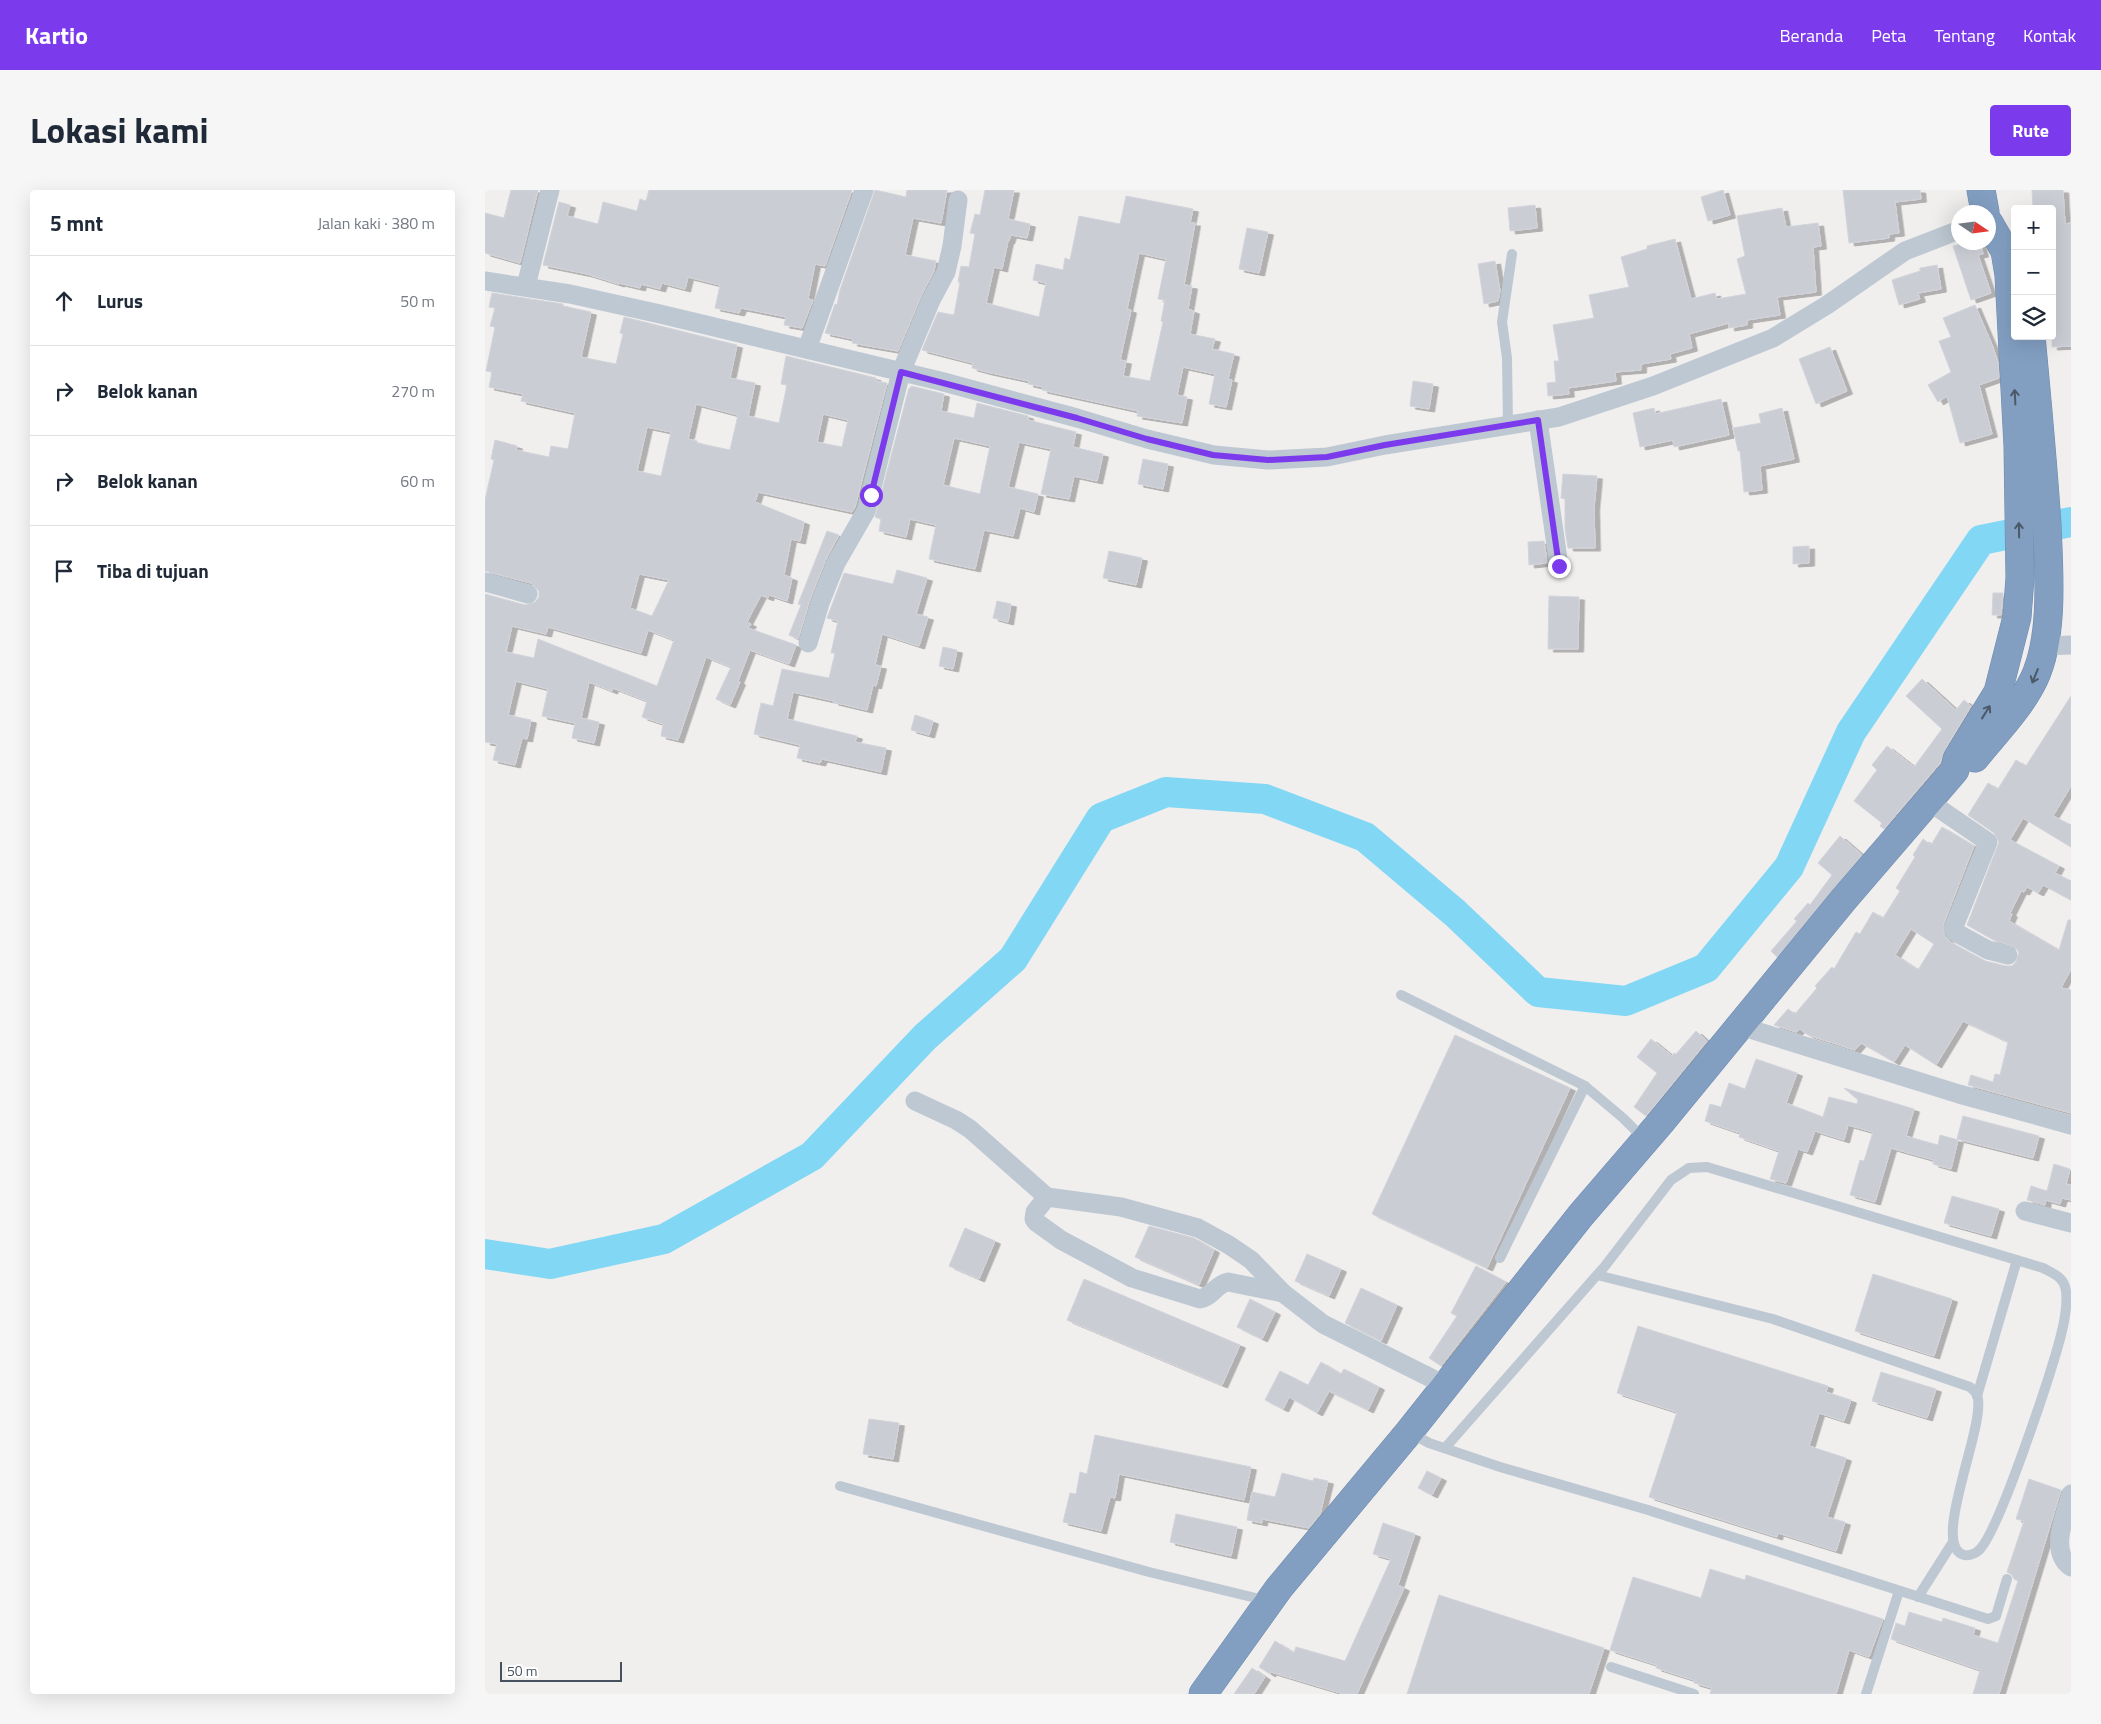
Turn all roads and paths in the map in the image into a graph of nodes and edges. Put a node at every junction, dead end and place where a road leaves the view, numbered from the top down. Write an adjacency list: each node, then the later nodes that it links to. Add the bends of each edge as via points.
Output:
1 (550, 190): 10 (street)
2 (864, 190): 12 (street)
3 (1981, 190): 5 (highway)
4 (958, 200): 13 (street, via 945,272)
5 (1984, 205)
6 (1951, 233): 14 (street, via 1905,251 1773,338 1653,386 1559,417)
7 (2001, 239): 16 (highway, one-way to 7, via 2009,275)
8 (1512, 254): 15 (lane, via 1502,322 1507,358)
9 (485, 281): 10 (street)
10 (525, 286): 12 (street)
11 (2031, 340): 16 (highway)
12 (807, 349): 13 (street)
13 (901, 372): 15 (street, via 1213,455 1268,460 1327,457); 20 (street, via 866,511 836,563)
14 (1538, 420): 15 (street); 17 (street)
15 (1508, 425)
16 (2030, 447): 21 (highway); 22 (highway, one-way to 16, via 1957,759 1998,692 2017,617)
17 (1559, 566)
18 (485, 582): 19 (street)
19 (528, 594)
20 (808, 643)
21 (2058, 646): 22 (highway, one-way to 22, via 2026,695 1967,767)
22 (1955, 770): 23 (highway)
23 (1928, 801): 24 (street, via 1988,842 1953,929 1988,950); 26 (highway)
24 (2008, 955)
25 (1401, 995): 27 (lane)
26 (1740, 1026): 29 (street); 30 (highway)
27 (1585, 1086): 30 (lane); 34 (lane)
28 (915, 1101): 31 (street, via 970,1129)
29 (2071, 1125)
30 (1645, 1140): 38 (highway, via 1581,1215)
31 (1047, 1197): 37 (street, via 1121,1207 1198,1228 1251,1260); 37 (street, via 1035,1212 1036,1222 1061,1240 1132,1278 1200,1299 1228,1282)
32 (2025, 1211): 33 (street)
33 (2071, 1223)
34 (1500, 1258)
35 (2017, 1260): 36 (lane, via 1707,1168 1689,1168 1671,1180); 39 (lane); 44 (lane, via 2060,1276 2066,1289 2066,1303 2060,1340 1996,1522 1979,1551 1963,1554 1956,1550)
36 (1597, 1275): 39 (lane, via 1773,1319 1970,1387); 41 (lane)
37 (1283, 1293): 38 (street, via 1323,1324)
38 (1447, 1386): 40 (highway)
39 (1977, 1396): 44 (lane, via 1978,1416 1953,1514)
40 (1409, 1432): 41 (lane); 49 (highway)
41 (1445, 1448): 47 (lane)
42 (839, 1486): 49 (lane)
43 (2071, 1494): 45 (street, via 2059,1539 2060,1552)
44 (1953, 1542): 48 (lane)
45 (2071, 1567)
46 (2007, 1579): 48 (lane, via 1996,1616 1992,1619)
47 (1899, 1591): 48 (lane); 53 (lane)
48 (1918, 1597)
49 (1269, 1601): 51 (highway)
50 (1611, 1667): 52 (lane)
51 (1203, 1694)
52 (1694, 1694)
53 (1866, 1694)

